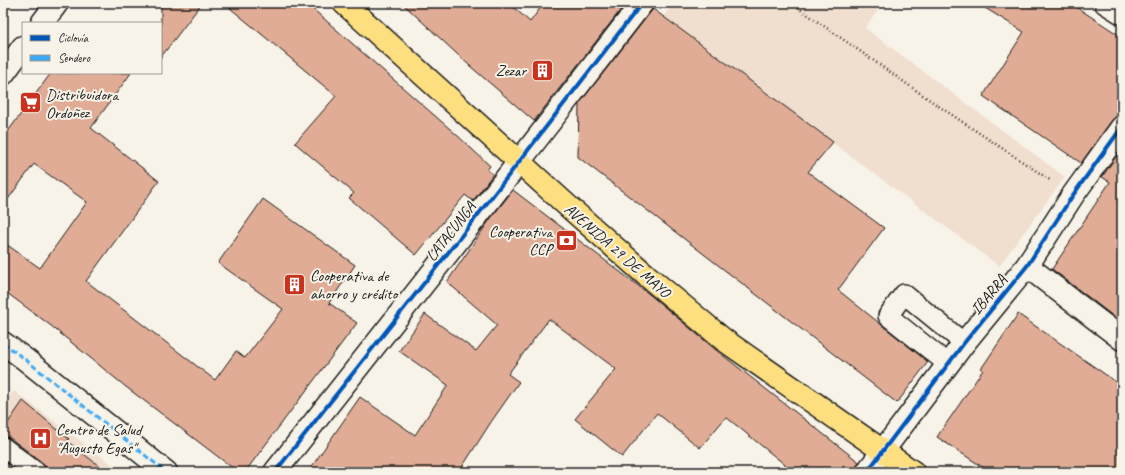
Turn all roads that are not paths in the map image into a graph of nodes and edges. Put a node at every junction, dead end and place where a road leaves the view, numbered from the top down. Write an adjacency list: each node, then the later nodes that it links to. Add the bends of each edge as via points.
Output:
1 (57, 3): 6 (street)
2 (344, 3): 10 (main road, AVENIDA 29 DE MAYO)
3 (642, 3): 10 (street, LATACUNGA)
4 (1106, 3): 5 (street)
5 (1122, 13)
6 (43, 22)
7 (22, 49): 8 (street)
8 (3, 74)
9 (1122, 127): 11 (street, IBARRA, via 1073,195)
10 (519, 162): 17 (main road, AVENIDA 29 DE MAYO, via 640,270 724,340); 20 (street, LATACUNGA)
11 (1027, 266): 12 (street); 14 (street, IBARRA)
12 (1122, 339)
13 (3, 343): 19 (street)
14 (964, 343): 15 (street, IBARRA); 15 (lane, via 904,294 888,316)
15 (948, 364): 17 (street, IBARRA)
16 (3, 447): 18 (lane)
17 (882, 452): 21 (street, IBARRA); 22 (main road, AVENIDA 29 DE MAYO)
18 (36, 472)
19 (166, 472)
20 (275, 472)
21 (867, 472)
22 (912, 472)

